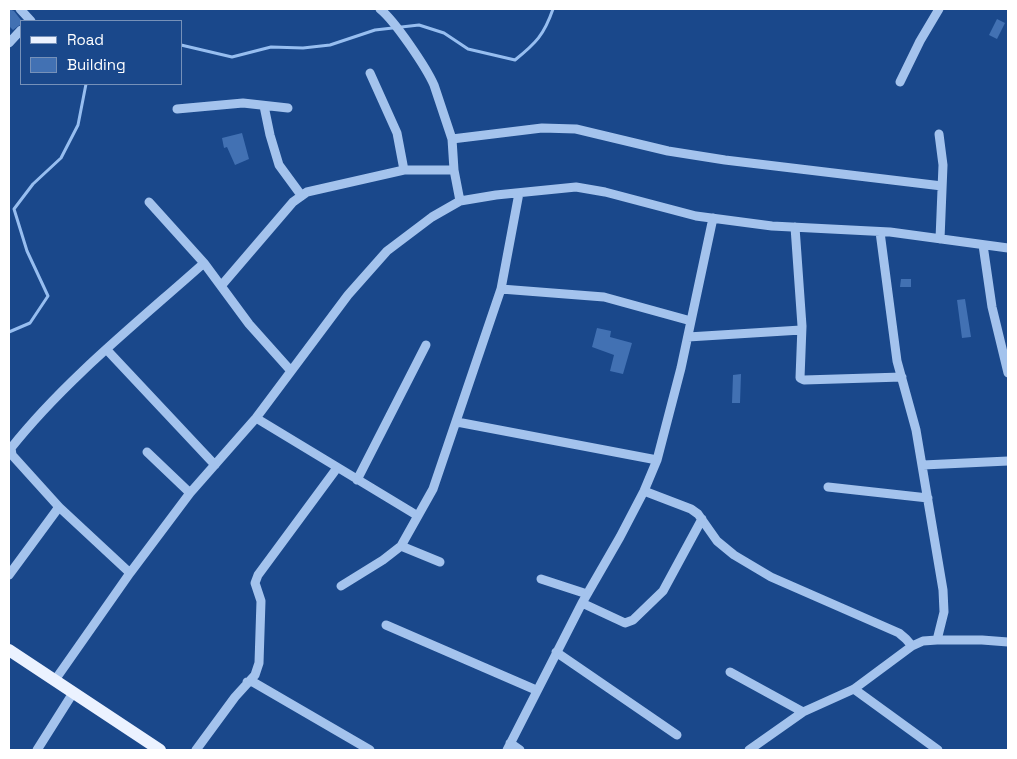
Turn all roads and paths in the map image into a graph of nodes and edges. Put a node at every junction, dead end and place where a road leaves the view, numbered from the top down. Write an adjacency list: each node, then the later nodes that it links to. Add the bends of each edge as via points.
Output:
1 (20, 9): 4 (street)
2 (380, 9): 13 (street, via 430,76)
3 (939, 9): 8 (street)
4 (30, 20)
5 (20, 31): 6 (street)
6 (9, 43)
7 (370, 72): 14 (street, via 397,133)
8 (900, 82)
9 (264, 106): 10 (street); 11 (street, via 243,103); 18 (street, via 279,165)
10 (288, 108)
11 (177, 109)
12 (939, 134): 16 (street)
13 (452, 140): 15 (street); 16 (street, via 542,128 576,129 668,151 725,160)
14 (404, 170): 15 (street); 18 (street)
15 (454, 170): 19 (street)
16 (942, 186): 24 (street)
17 (519, 193): 19 (street); 21 (street, via 576,187); 29 (street)
18 (301, 196): 28 (street)
19 (460, 201): 35 (street, via 432,217 387,251 348,295)
20 (149, 202): 27 (street)
21 (712, 218): 22 (street); 30 (street)
22 (795, 227): 23 (street); 31 (street)
23 (880, 232): 24 (street); 37 (street)
24 (940, 239): 25 (street)
25 (983, 245): 26 (street); 36 (street, via 992,307)
26 (1008, 248)
27 (204, 263): 28 (street); 34 (street)
28 (221, 286): 35 (street, via 249,324)
29 (501, 289): 30 (street, via 604,297); 39 (street)
30 (691, 320): 32 (street)
31 (802, 330): 32 (street); 37 (street, via 800,376 804,380)
32 (688, 336): 41 (street)
33 (426, 345): 46 (street)
34 (107, 350): 43 (street); 51 (street, via 11,448 12,455)
35 (291, 371): 38 (street)
36 (1008, 373)
37 (902, 378): 44 (street)
38 (256, 418): 43 (street); 45 (street)
39 (457, 422): 41 (street); 52 (street, via 433,490)
40 (147, 452): 49 (street)
41 (657, 460): 48 (street)
42 (1008, 461): 44 (street)
43 (215, 465): 49 (street)
44 (923, 465): 50 (street)
45 (337, 468): 46 (street); 70 (street, via 255,583 261,601 259,664)
46 (357, 480): 52 (street)
47 (828, 487): 50 (street)
48 (644, 491): 53 (street, via 691,509); 60 (street)
49 (190, 493): 56 (street)
50 (928, 498): 63 (street, via 944,590 944,612)
51 (59, 507): 56 (street); 57 (street)
52 (418, 516): 54 (street)
53 (702, 519): 61 (street, via 663,591 633,620 625,623); 65 (street, via 717,541 742,560 771,577 899,633)
54 (401, 546): 55 (street); 59 (street)
55 (440, 562)
56 (130, 573): 69 (street)
57 (9, 574)
58 (541, 579): 60 (street)
59 (341, 586)
60 (587, 594): 61 (street)
61 (582, 603): 67 (street)
62 (386, 625): 72 (street)
63 (937, 640): 64 (street); 65 (street)
64 (1008, 642)
65 (912, 646): 71 (street)
66 (9, 650): 69 (main road)
67 (556, 652): 72 (street); 75 (street)
68 (730, 672): 74 (street)
69 (55, 680): 73 (main road)
70 (247, 682): 80 (street); 81 (street, via 253,682)
71 (854, 689): 74 (street); 83 (street)
72 (536, 690): 76 (street)
73 (73, 693): 78 (street); 79 (main road)
74 (803, 712): 77 (street)
75 (677, 735)
76 (509, 747): 82 (street)
77 (752, 749)
78 (37, 750)
79 (160, 750)
80 (196, 750)
81 (370, 750)
82 (520, 750)
83 (938, 750)

